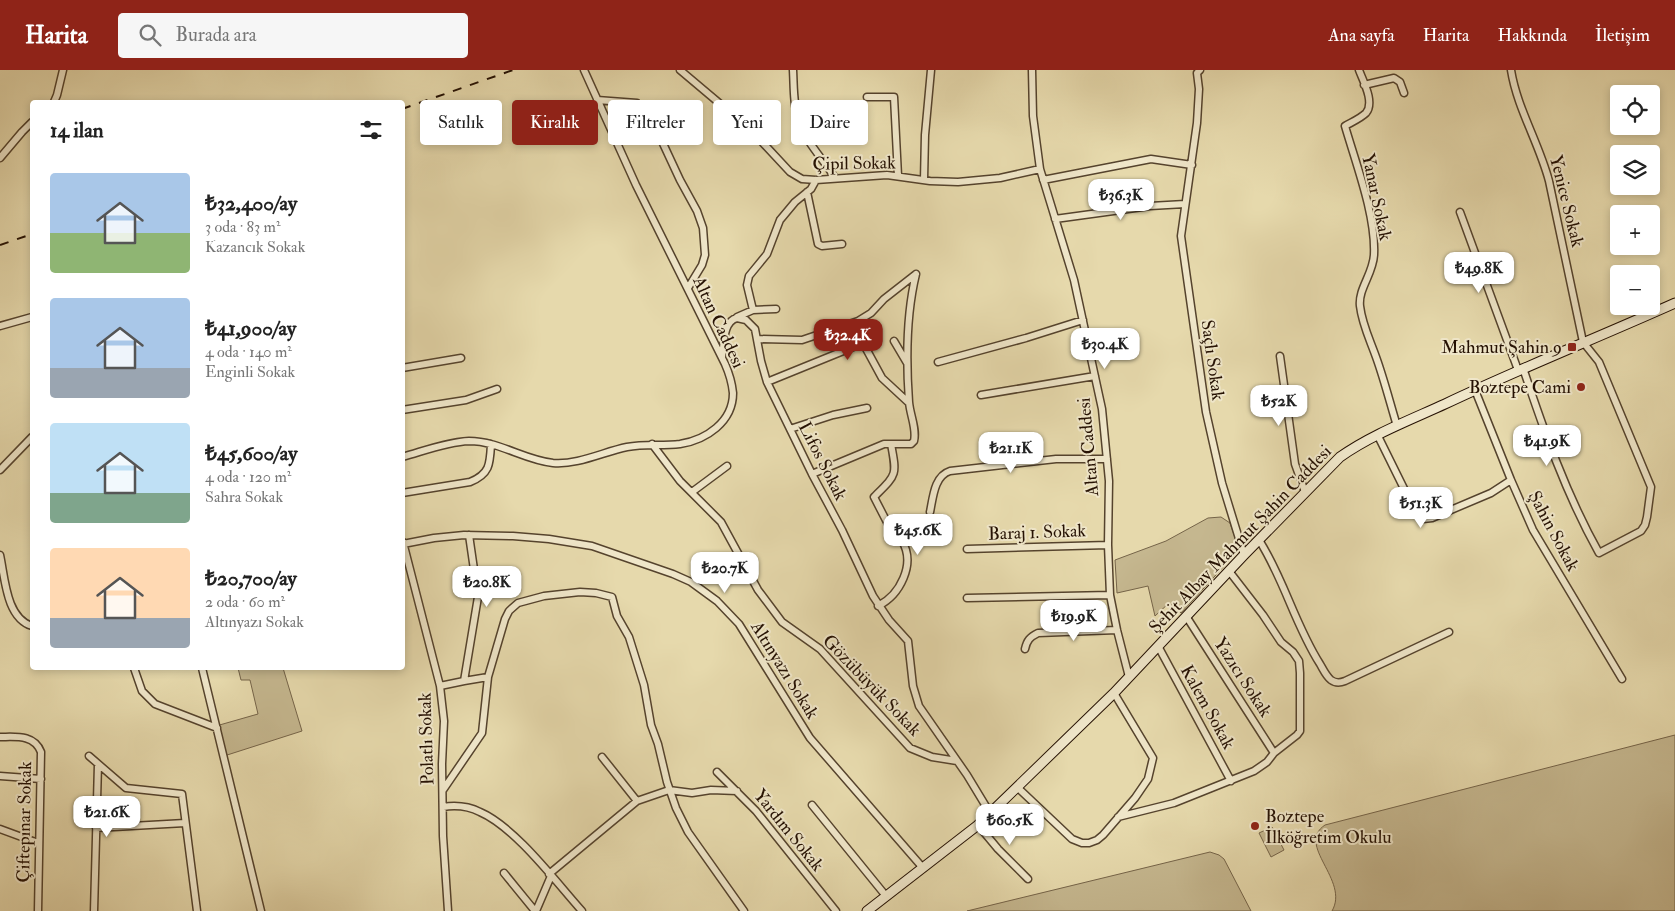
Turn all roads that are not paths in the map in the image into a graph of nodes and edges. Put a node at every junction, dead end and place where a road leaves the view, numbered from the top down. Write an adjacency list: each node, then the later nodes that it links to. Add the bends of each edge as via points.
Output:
1 (63, 70): 13 (street)
2 (584, 70): 14 (street, Altan Caddesi)
3 (680, 70): 23 (street, Çipil Sokak, via 750,129 790,172 802,179)
4 (793, 70): 22 (street, via 799,122)
5 (931, 70): 24 (street)
6 (1032, 70): 20 (street, Altan Caddesi, via 1034,130)
7 (1200, 70): 19 (street, Saçlı Sokak, via 1197,73 1198,106)
8 (1359, 70): 10 (street, Yanar Sokak)
9 (1511, 70): 41 (street, Yenice Sokak, via 1549,180)
10 (1364, 85): 11 (street, via 1394,78 1400,82); 57 (street, Yanar Sokak, via 1369,99 1368,109 1345,126 1371,221 1374,248 1372,269 1361,294 1360,306)
11 (1404, 93)
12 (867, 97): 21 (street, via 894,97)
13 (55, 100)
14 (597, 100)
15 (598, 100): 31 (street, via 637,103 660,137 697,211 706,251 702,265)
16 (598, 102): 31 (street, Altan Caddesi)
17 (30, 124): 18 (street)
18 (0, 158)
19 (1192, 165): 25 (street, via 1151,159); 27 (street, Saçlı Sokak)
20 (1040, 169): 24 (street, Çipil Sokak, via 986,180); 25 (street, Altan Caddesi)
21 (898, 176): 22 (street, Çipil Sokak); 24 (street, Çipil Sokak)
22 (835, 178): 23 (street, Çipil Sokak)
23 (816, 180): 26 (street)
24 (924, 180)
25 (1044, 180): 29 (street, Altan Caddesi)
26 (807, 192): 30 (street, via 818,244); 34 (street, via 780,220 767,254 749,276 747,286)
27 (1185, 204): 29 (street); 81 (street, Saçlı Sokak, via 1181,236 1203,396 1216,459)
28 (1460, 212): 48 (street)
29 (1055, 218): 37 (street, Altan Caddesi)
30 (842, 244)
31 (688, 288): 42 (street, Altan Caddesi)
32 (1675, 302): 41 (street, Şehit Albay Mahmut Şahin Caddesi)
33 (776, 309): 34 (street)
34 (753, 310): 36 (street)
35 (30, 318): 38 (street)
36 (734, 318): 39 (street, Lifos Sokak, via 749,322); 42 (street, via 727,327)
37 (1083, 320): 45 (street); 49 (street, Altan Caddesi)
38 (0, 326)
39 (757, 339): 46 (street, via 802,340 858,321 916,274); 50 (street, Lifos Sokak)
40 (894, 341): 46 (street)
41 (1583, 342): 48 (street, Şehit Albay Mahmut Şahin Caddesi); 48 (street, via 1599,362 1651,487 1643,529 1599,553 1551,450)
42 (722, 356): 62 (street, Altan Caddesi, via 732,389 728,415 701,438 680,444)
43 (1280, 356): 71 (street, via 1295,464)
44 (462, 358): 47 (street)
45 (938, 362)
46 (907, 364): 54 (street)
47 (405, 368)
48 (1520, 369): 52 (street, Şehit Albay Mahmut Şahin Caddesi)
49 (1096, 376): 53 (street); 65 (street, Altan Caddesi)
50 (767, 382): 54 (street, via 863,343 882,378); 58 (street, Lifos Sokak)
51 (497, 389): 56 (street, via 466,400)
52 (1475, 390): 57 (street, Şehit Albay Mahmut Şahin Caddesi); 69 (street, Şahin Sokak)
53 (981, 396)
54 (909, 403): 63 (street, via 914,441 911,444)
55 (867, 408): 58 (street)
56 (405, 410)
57 (1397, 426): 59 (street, Şehit Albay Mahmut Şahin Caddesi)
58 (790, 429): 68 (street, Lifos Sokak)
59 (1378, 436): 69 (street, via 1417,515 1423,519 1491,493); 71 (street, Şehit Albay Mahmut Şahin Caddesi, via 1340,457)
60 (30, 439): 67 (street)
61 (491, 444): 62 (street, Altan Caddesi, via 557,463); 64 (street, Altan Caddesi, via 461,442); 72 (street, via 490,466 480,478)
62 (652, 444): 70 (street, Gözübüyük Sokak)
63 (891, 444): 68 (street); 85 (street, via 894,476 874,497 891,530 904,544 908,562 897,590)
64 (405, 456)
65 (1107, 459): 73 (street, via 1056,458 947,472 936,486); 77 (street, Altan Caddesi)
66 (727, 466): 70 (street)
67 (0, 470)
68 (812, 474): 85 (street, Lifos Sokak)
69 (1511, 480): 96 (street, Şahin Sokak, via 1533,530)
70 (692, 492): 105 (street, Gözübüyük Sokak, via 721,522 758,590 782,622 820,649 910,748 932,757)
71 (1305, 492): 75 (street, Şehit Albay Mahmut Şahin Caddesi)
72 (405, 493)
73 (930, 512)
74 (469, 535): 76 (street, Altınyazı Sokak); 97 (street, via 478,597); 125 (street, Altınyazı Sokak, via 531,537 592,546 673,574 707,593 745,631 810,738)
75 (1259, 540): 81 (street, Şehit Albay Mahmut Şahin Caddesi); 89 (street, via 1279,576 1311,650 1332,681 1345,681)
76 (405, 542)
77 (1108, 545): 78 (street, Baraj 1. Sokak); 83 (street, Altan Caddesi)
78 (967, 549)
79 (405, 550): 98 (street, Polatlı Sokak)
80 (0, 555): 87 (street, via 14,611 21,621)
81 (1244, 555): 82 (street, Şehit Albay Mahmut Şahin Caddesi)
82 (1229, 571): 86 (street, Şehit Albay Mahmut Şahin Caddesi); 102 (street, via 1281,642 1294,652 1299,661 1300,731)
83 (1110, 595): 84 (street); 88 (street, Altan Caddesi)
84 (967, 598)
85 (878, 606): 105 (street, Lifos Sokak, via 908,641 918,706)
86 (1186, 616): 90 (street, Şehit Albay Mahmut Şahin Caddesi); 102 (street, Yazıcı Sokak)
87 (30, 625)
88 (1117, 630): 91 (street, via 1038,633 1030,637); 95 (street, Altan Caddesi)
89 (1449, 632)
90 (1158, 646): 95 (street, Şehit Albay Mahmut Şahin Caddesi); 110 (street, Kalem Sokak)
91 (1026, 649)
92 (135, 670): 100 (street, via 142,692 154,704)
93 (202, 670): 100 (street)
94 (488, 677): 97 (street); 112 (street, via 482,733); 113 (street, via 505,619 515,606 527,600 574,592 612,597 644,685)
95 (1129, 677): 99 (street, Şehit Albay Mahmut Şahin Caddesi)
96 (1622, 679)
97 (464, 681): 98 (street)
98 (440, 686): 112 (street, Polatlı Sokak, via 444,720)
99 (1114, 693): 111 (street, Şehit Albay Mahmut Şahin Caddesi); 119 (street, via 1153,758 1144,784)
100 (217, 728): 133 (street)
101 (0, 737): 109 (street, Çiftepınar Sokak, via 29,739 36,743 41,757)
102 (1274, 753): 110 (street, via 1254,771)
103 (89, 756): 106 (street)
104 (602, 757): 115 (street)
105 (957, 761): 118 (street, Lifos Sokak)
106 (98, 764): 120 (street, via 126,788 182,794); 122 (street)
107 (717, 772): 114 (street, Yardım Sokak)
108 (0, 776): 109 (street)
109 (40, 780): 124 (street, Çiftepınar Sokak)
110 (1231, 781): 119 (street, via 1174,803)
111 (1017, 787): 118 (street, Şehit Albay Mahmut Şahin Caddesi); 119 (street, via 1078,842 1096,840)
112 (442, 790): 117 (street, Polatlı Sokak)
113 (669, 790): 114 (street, via 692,793); 115 (street); 137 (street, via 688,832)
114 (737, 791): 138 (street, Yardım Sokak)
115 (638, 801): 127 (street)
116 (812, 805): 129 (street)
117 (443, 807): 127 (street, via 466,807 487,815 517,839); 134 (street, Polatlı Sokak)
118 (990, 813): 121 (street, Şehit Albay Mahmut Şahin Caddesi)
119 (1118, 817)
120 (185, 823): 122 (street); 132 (street)
121 (978, 825): 125 (street, Şehit Albay Mahmut Şahin Caddesi); 128 (street)
122 (96, 828): 131 (street)
123 (0, 829): 124 (street)
124 (38, 843): 130 (street, Çiftepınar Sokak)
125 (923, 868): 129 (street, Şehit Albay Mahmut Şahin Caddesi)
126 (504, 873): 135 (street)
127 (550, 875): 135 (street); 136 (street)
128 (1028, 879)
129 (886, 896): 139 (street, Şehit Albay Mahmut Şahin Caddesi)
130 (38, 911)
131 (94, 911)
132 (197, 911)
133 (261, 911)
134 (448, 911)
135 (535, 911)
136 (582, 911)
137 (744, 911)
138 (836, 911)
139 (867, 911)

